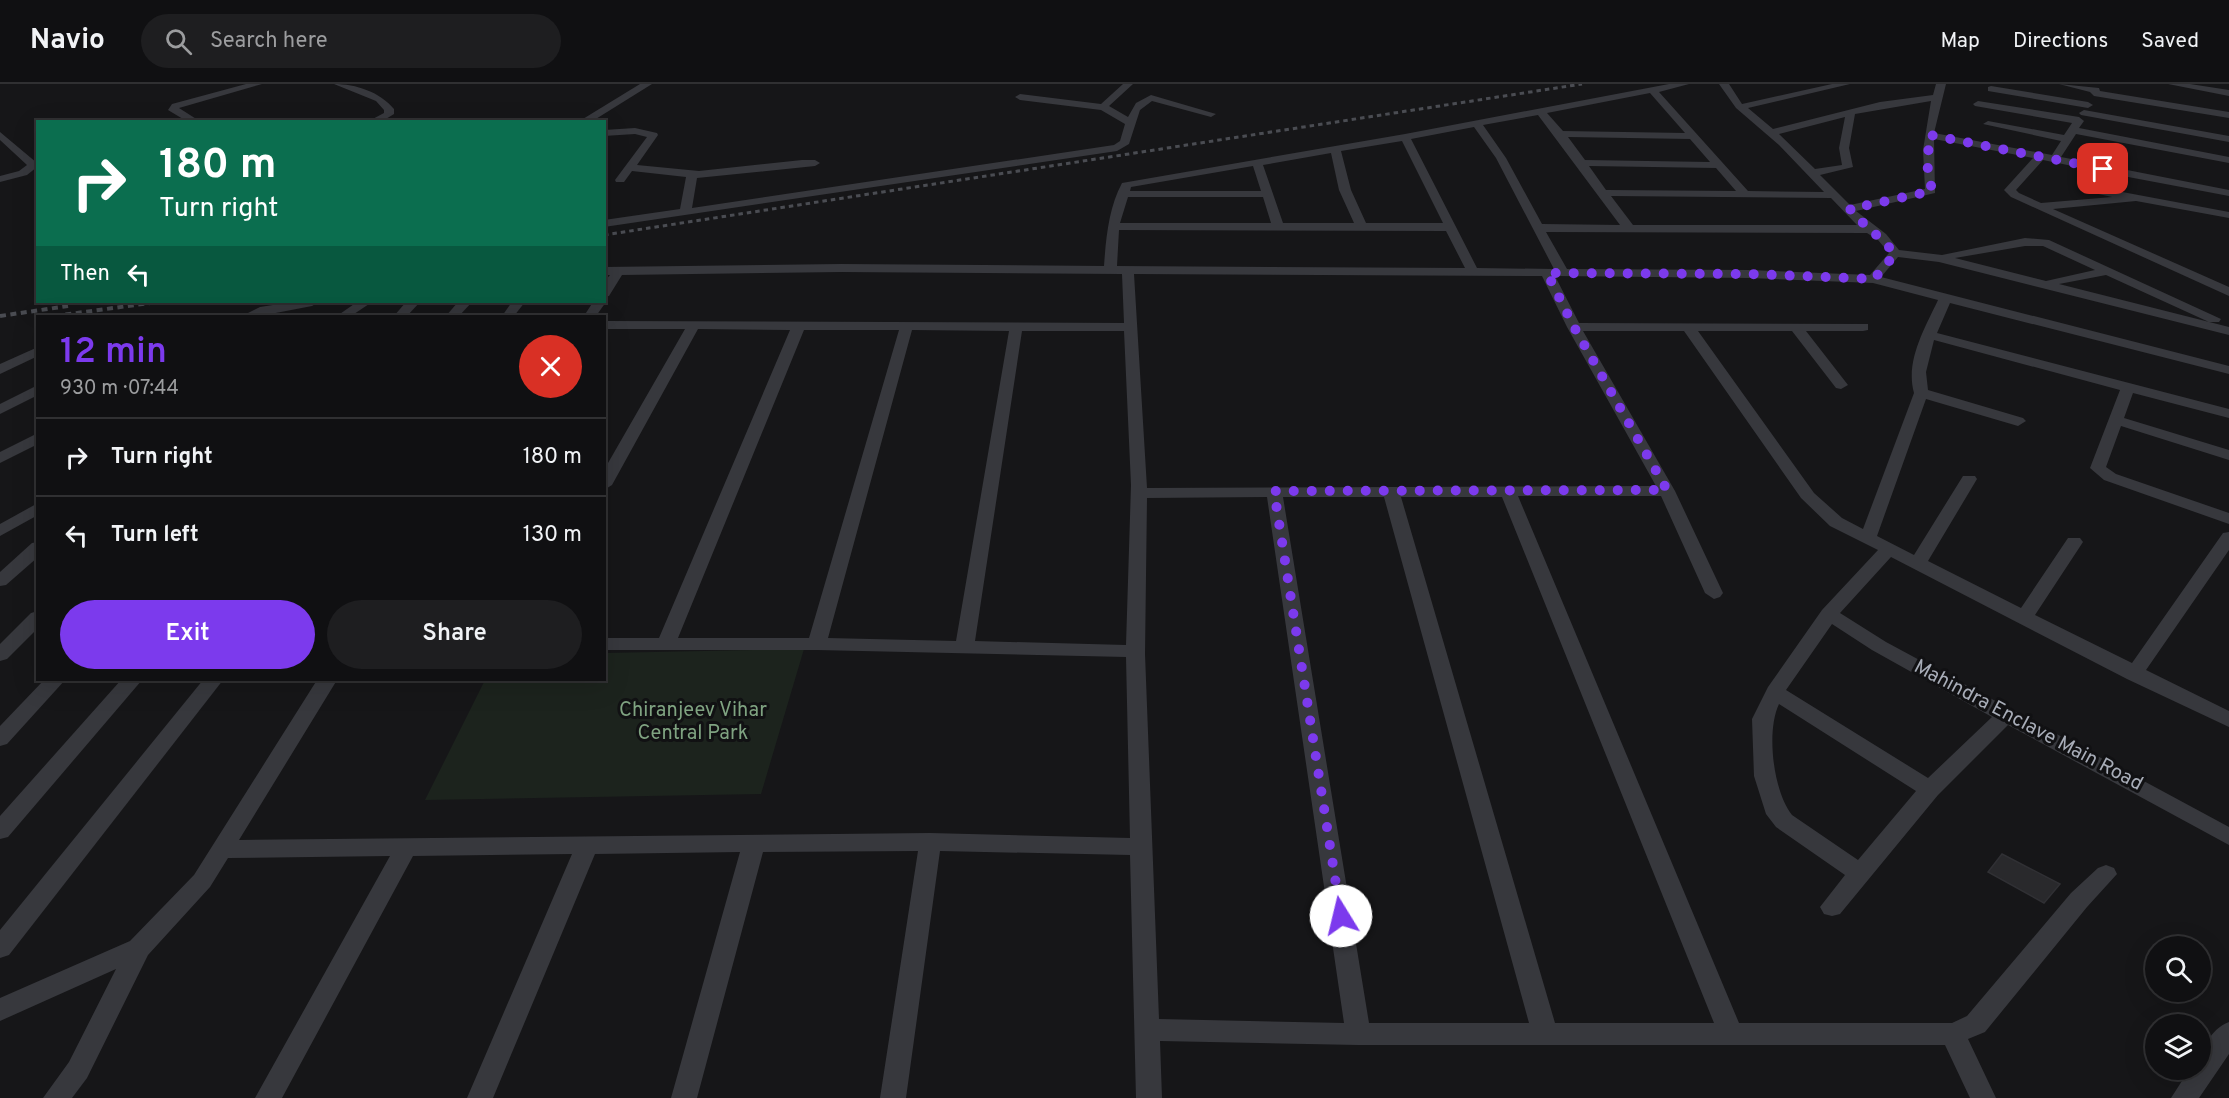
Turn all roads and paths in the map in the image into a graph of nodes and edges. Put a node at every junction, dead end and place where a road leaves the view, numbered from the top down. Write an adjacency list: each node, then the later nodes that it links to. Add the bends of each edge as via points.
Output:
1 (257, 84): 24 (street, via 175,106 173,110)
2 (339, 84): 25 (street, via 379,99 389,109 388,114)
3 (647, 84): 26 (street)
4 (1128, 84): 18 (street)
5 (1684, 84): 11 (street)
6 (1724, 84): 19 (street)
7 (1845, 84): 19 (street)
8 (1941, 84): 16 (street)
9 (2064, 84): 13 (street)
10 (2173, 84): 14 (street)
11 (1651, 89): 20 (street); 36 (street)
12 (1991, 89): 30 (street)
13 (2096, 89): 23 (street); 30 (street)
14 (2229, 93)
15 (1020, 97): 18 (street)
16 (1936, 97): 22 (street, via 1880,105); 35 (street)
17 (1978, 104): 30 (street)
18 (1103, 107): 27 (street)
19 (1741, 107): 32 (street)
20 (1539, 110): 28 (street); 33 (street)
21 (1211, 114): 27 (street, via 1151,98 1145,100)
22 (1850, 114): 32 (street); 51 (street, via 1844,148 1848,166)
23 (2229, 115)
24 (192, 120)
25 (376, 120)
26 (586, 120)
27 (1130, 122): 65 (street, via 1125,142 1117,147)
28 (1476, 123): 37 (street); 72 (street, via 1501,158)
29 (1988, 124): 30 (street)
30 (2076, 126): 38 (street); 43 (street); 44 (street); 55 (street)
31 (606, 133): 49 (street, via 653,135)
32 (1771, 133): 51 (street)
33 (1560, 134): 36 (street); 47 (street)
34 (0, 135): 39 (street)
35 (1930, 135): 42 (street); 64 (street, via 1927,164 1932,191)
36 (1693, 136): 48 (street)
37 (1405, 137): 40 (street); 71 (street)
38 (2229, 140)
39 (15, 148): 41 (street); 53 (street, via 33,165 23,173)
40 (1335, 149): 45 (street); 70 (street, via 1345,190)
41 (0, 151)
42 (2040, 157): 43 (street); 63 (street, via 2010,190)
43 (2054, 160): 50 (street)
44 (2229, 160)
45 (1257, 162): 58 (street, via 1136,182 1126,185); 59 (street)
46 (815, 163): 52 (street, via 788,162)
47 (1581, 163): 48 (street); 56 (street)
48 (1719, 165): 60 (street)
49 (630, 167): 52 (street); 54 (street)
50 (2103, 169): 57 (street); 62 (street, via 2091,187)
51 (1813, 173): 61 (street)
52 (692, 175): 65 (street)
53 (0, 179)
54 (620, 180)
55 (2229, 181)
56 (1601, 193): 60 (street); 73 (street)
57 (2229, 193)
58 (1121, 194): 59 (street); 68 (street)
59 (1267, 194): 69 (street)
60 (1745, 194): 61 (street)
61 (1835, 195): 64 (street)
62 (2136, 198): 63 (street); 66 (street)
63 (2039, 207): 87 (street)
64 (1850, 209): 74 (street)
65 (685, 212): 67 (street)
66 (2229, 215)
67 (606, 224)
68 (1113, 226): 69 (street); 79 (street)
69 (1278, 227): 70 (street)
70 (1362, 227): 71 (street)
71 (1449, 227): 81 (street)
72 (1538, 228): 73 (street); 83 (street)
73 (1629, 228): 74 (street)
74 (1870, 229): 75 (street)
75 (1895, 254): 76 (street); 84 (street)
76 (1939, 258): 80 (street, via 2025,242 2044,243); 85 (street)
77 (619, 270): 78 (street); 79 (street); 86 (street)
78 (606, 271)
79 (1119, 271): 81 (street); 102 (street)
80 (2109, 271): 85 (street); 105 (street)
81 (1473, 272): 82 (street)
82 (1547, 273): 83 (street); 103 (street)
83 (1563, 274): 84 (street, via 1750,274)
84 (1874, 279): 88 (street)
85 (2046, 283): 105 (street)
86 (606, 290)
87 (2229, 292)
88 (1946, 297): 108 (street); 111 (street)
89 (306, 303): 93 (street)
90 (363, 303): 94 (street)
91 (412, 303): 95 (street)
92 (464, 303): 96 (street)
93 (252, 315)
94 (345, 315)
95 (401, 315)
96 (453, 315)
97 (606, 325): 99 (street)
98 (800, 325): 99 (street); 100 (street); 146 (street)
99 (694, 326): 124 (street)
100 (907, 326): 101 (street); 148 (street)
101 (1016, 326): 102 (street); 149 (street)
102 (1130, 327): 129 (street)
103 (1574, 327): 106 (street); 125 (street)
104 (1863, 327): 107 (street)
105 (2228, 327)
106 (1689, 328): 107 (street); 136 (street, via 1807,495 1836,522)
107 (1797, 328): 112 (street)
108 (1929, 335): 113 (street); 115 (street, via 1917,380)
109 (36, 351): 110 (street)
110 (0, 370)
111 (2229, 370)
112 (1841, 385)
113 (2128, 387): 117 (street); 118 (street)
114 (36, 390): 116 (street)
115 (1922, 393): 119 (street); 136 (street)
116 (0, 410)
117 (2229, 414)
118 (2116, 420): 121 (street); 131 (street, via 2098,468 2110,477)
119 (2018, 421)
120 (36, 437): 122 (street)
121 (2229, 455)
122 (0, 458)
123 (1970, 479): 140 (street)
124 (606, 481)
125 (1667, 490): 128 (street); 142 (street)
126 (1274, 491): 127 (street); 129 (street); 179 (street)
127 (1391, 491): 128 (street); 180 (street)
128 (1508, 491): 177 (street)
129 (1138, 493): 150 (street)
130 (36, 509): 132 (street)
131 (2229, 519)
132 (16, 521): 133 (street); 134 (street)
133 (36, 521)
134 (0, 531)
135 (2229, 537): 152 (street)
136 (1868, 538): 139 (street)
137 (2074, 542): 144 (street)
138 (36, 549): 141 (street)
139 (1889, 549): 140 (street); 143 (street)
140 (1918, 563): 144 (street)
141 (0, 582)
142 (1714, 593)
143 (1829, 614): 157 (street); 158 (street, Mahindra Enclave Main Road, via 1879,646)
144 (2023, 618): 152 (street)
145 (36, 619): 151 (street)
146 (666, 643): 147 (street); 148 (street)
147 (606, 644)
148 (817, 644): 149 (street)
149 (965, 646): 150 (street)
150 (1136, 651): 168 (street)
151 (0, 655)
152 (2134, 674): 159 (street)
153 (54, 681): 160 (street)
154 (131, 681): 162 (street)
155 (212, 681): 173 (street)
156 (326, 681): 169 (street)
157 (1775, 692): 161 (street); 170 (street, via 1762,719 1761,737 1765,776 1774,808 1784,821)
158 (2007, 714): 161 (street); 163 (street, Mahindra Enclave Main Road)
159 (2229, 720)
160 (0, 739)
161 (1930, 789): 170 (street)
162 (0, 831)
163 (2229, 837)
164 (930, 842): 165 (street); 168 (street); 186 (street)
165 (754, 843): 166 (street); 185 (street)
166 (587, 845): 167 (street); 184 (street)
167 (406, 847): 169 (street); 183 (street)
168 (1143, 847): 176 (street)
169 (222, 849): 174 (street, via 202,881)
170 (1859, 873): 172 (street)
171 (2106, 874): 181 (street, via 2079,900 1976,1024)
172 (1832, 907)
173 (0, 948)
174 (139, 948): 175 (street); 182 (street, via 78,1070)
175 (0, 1010)
176 (1148, 1030): 179 (street); 187 (street)
177 (1730, 1032): 180 (street); 181 (street)
178 (2229, 1033): 189 (street)
179 (1358, 1034): 180 (street)
180 (1545, 1034)
181 (1953, 1034): 188 (street)
182 (56, 1098)
183 (268, 1098)
184 (480, 1098)
185 (684, 1098)
186 (893, 1098)
187 (1149, 1098)
188 (1983, 1098)
189 (2184, 1098)

